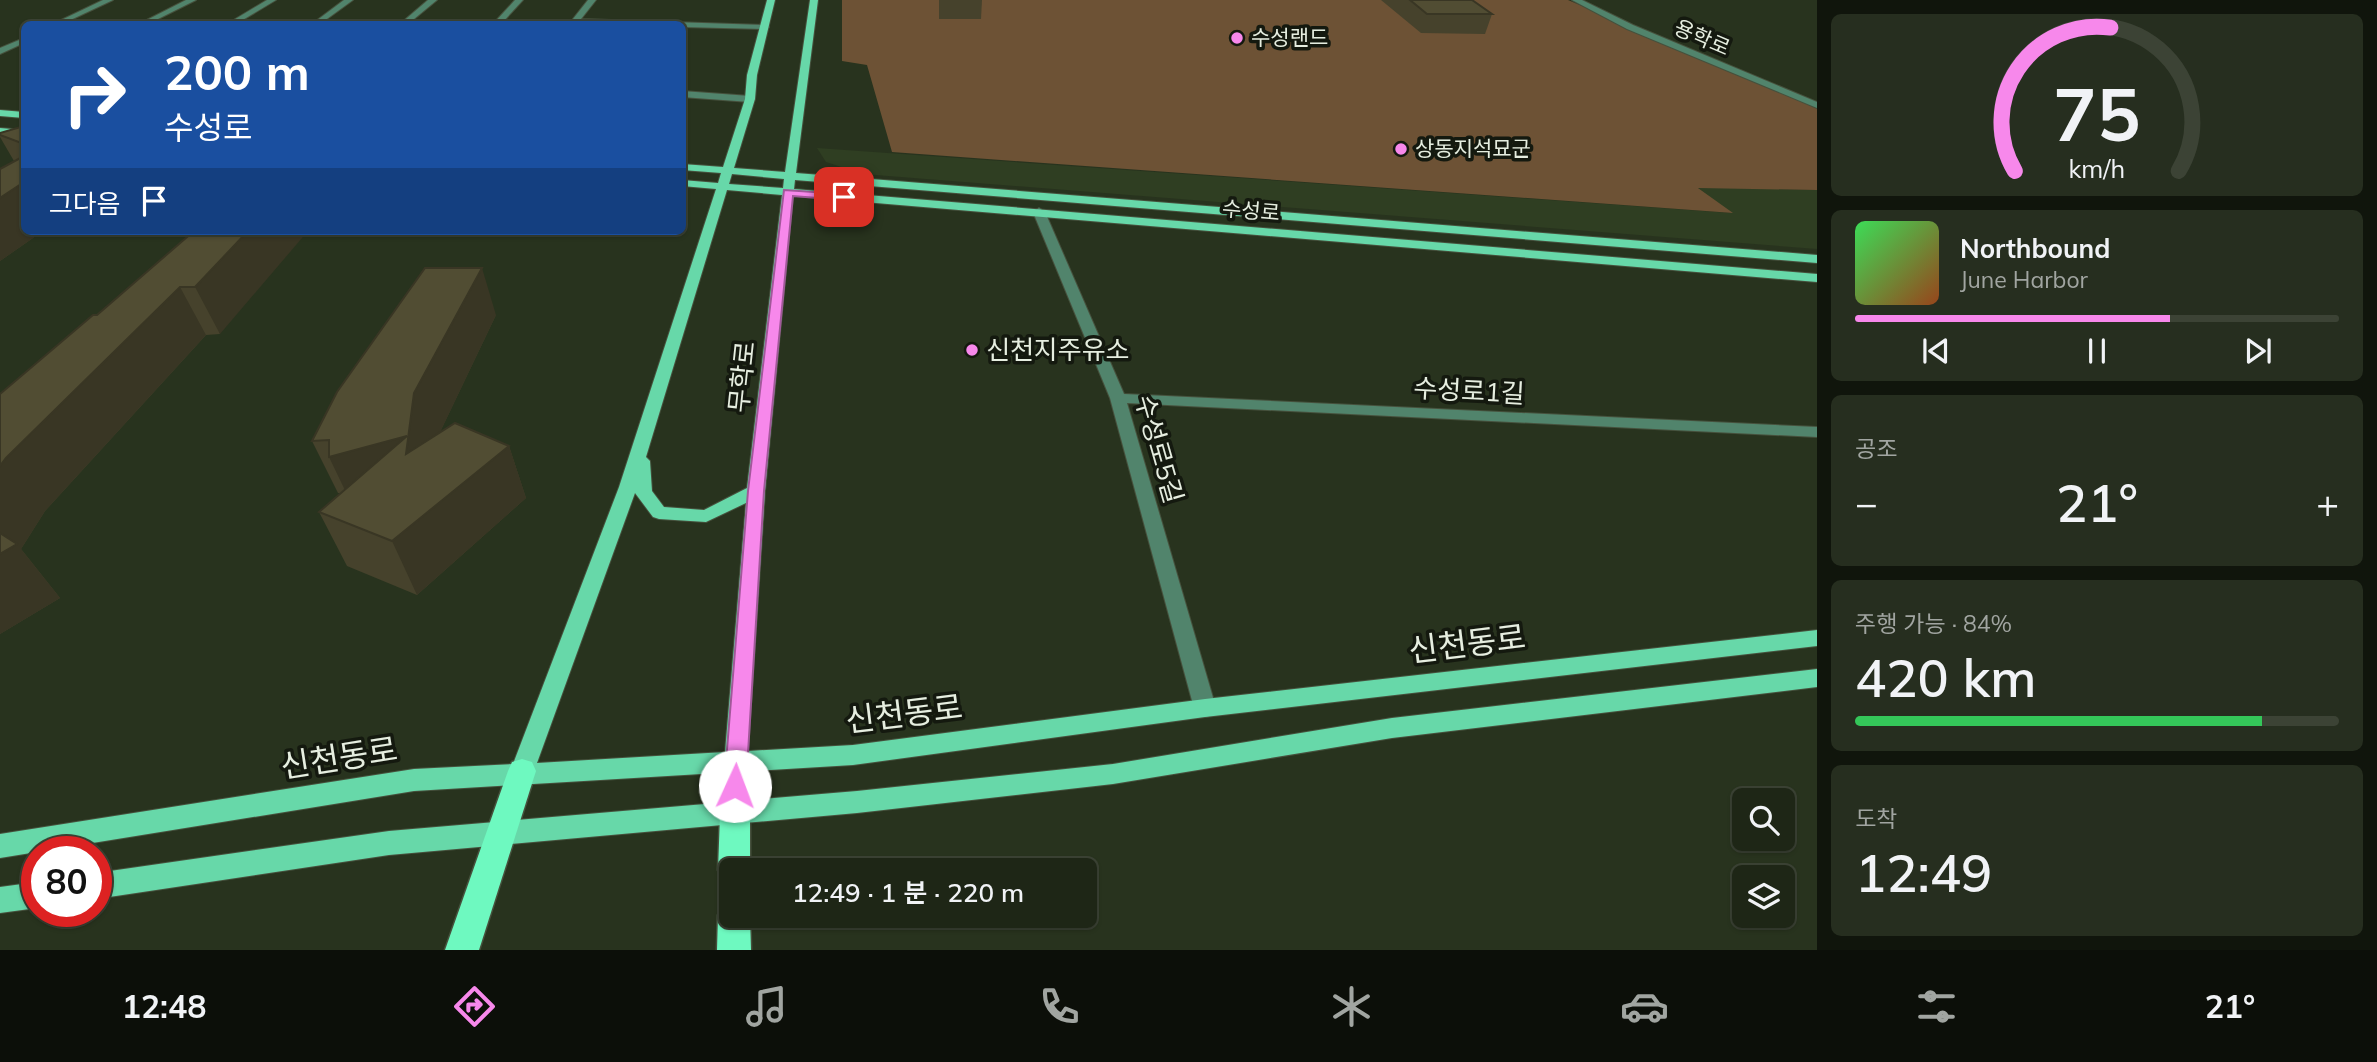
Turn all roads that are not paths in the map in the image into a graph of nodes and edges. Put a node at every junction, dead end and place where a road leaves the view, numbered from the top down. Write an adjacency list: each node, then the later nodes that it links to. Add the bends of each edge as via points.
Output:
1 (109, 0): 11 (street)
2 (192, 0): 12 (street)
3 (272, 0): 13 (street)
4 (349, 0): 14 (street)
5 (433, 0): 15 (street)
6 (519, 0): 16 (street)
7 (592, 0): 17 (street)
8 (771, 0): 19 (main road)
9 (814, 0): 33 (main road, 무학로)
10 (1576, 0): 25 (street, 용학로)
11 (64, 21)
12 (149, 21)
13 (236, 21)
14 (320, 21)
15 (408, 21)
16 (500, 21)
17 (576, 21)
18 (686, 25): 19 (street)
19 (765, 27): 24 (main road)
20 (21, 41): 21 (street)
21 (2, 49): 22 (street)
22 (21, 50)
23 (686, 94): 24 (street)
24 (750, 99): 31 (main road)
25 (1817, 105)
26 (0, 113): 27 (main road)
27 (21, 115)
28 (0, 131): 29 (main road)
29 (21, 133)
30 (686, 168): 31 (main road, 수성로)
31 (723, 178): 32 (main road, 수성로); 33 (main road, 수성로); 39 (main road)
32 (686, 183)
33 (789, 184): 34 (main road, 수성로); 35 (main road, 수성로); 40 (main road, 무학로)
34 (1038, 212): 36 (main road, 수성로); 37 (street, 수성로5길)
35 (1817, 259)
36 (1817, 278)
37 (1118, 398): 38 (street, 수성로1길); 43 (street, 수성로5길)
38 (1817, 432)
39 (640, 447): 40 (main road, via 643,492 659,513 706,516); 45 (main road)
40 (756, 491): 44 (main road, 무학로)
41 (1817, 638): 43 (main road, 신천동로)
42 (1817, 678): 46 (main road, via 1392,728 1113,774)
43 (1205, 708): 44 (main road, 신천동로, via 853,755)
44 (736, 761): 45 (main road, 신천동로); 46 (highway)
45 (522, 771): 47 (highway); 48 (main road, 신천동로, via 414,780)
46 (735, 812): 47 (main road); 49 (highway)
47 (502, 831): 50 (main road); 54 (highway)
48 (0, 846)
49 (734, 858)
50 (112, 884)
51 (21, 897): 52 (main road)
52 (0, 900)
53 (734, 928): 55 (highway)
54 (463, 950)
55 (734, 950)

